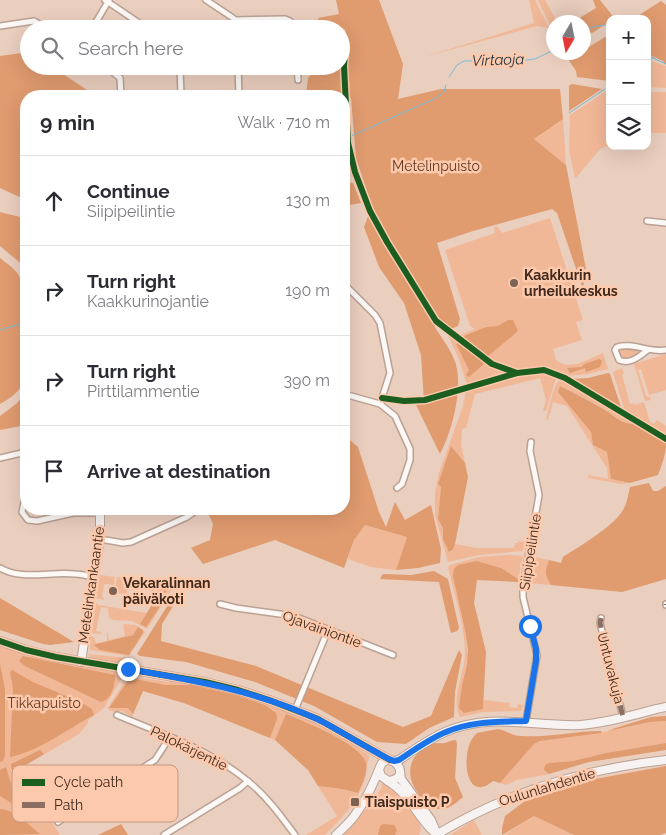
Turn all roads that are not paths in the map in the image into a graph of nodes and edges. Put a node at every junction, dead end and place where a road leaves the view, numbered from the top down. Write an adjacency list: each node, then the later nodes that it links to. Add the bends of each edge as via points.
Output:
1 (206, 0): 5 (street)
2 (107, 1): 3 (street); 4 (street)
3 (97, 20)
4 (135, 20)
5 (235, 20): 6 (street)
6 (288, 20)
7 (20, 23): 8 (street)
8 (0, 26)
9 (116, 75): 14 (street, via 120,78)
10 (180, 75): 15 (street)
11 (238, 75): 16 (street)
12 (298, 75): 13 (street)
13 (298, 80)
14 (121, 90)
15 (181, 90)
16 (239, 90)
17 (647, 221): 18 (street)
18 (666, 223)
19 (350, 290): 23 (street, via 380,324 390,373)
20 (648, 350): 20 (street, via 621,346 615,350 619,360 627,362); 21 (street)
21 (666, 350)
22 (350, 396): 23 (street)
23 (380, 404): 27 (street, via 395,416 410,449 410,460 402,484)
24 (531, 442): 45 (street, Siipipeilintie, via 539,495 523,597 537,655)
25 (20, 453): 26 (street)
26 (0, 458)
27 (397, 488)
28 (24, 515): 29 (street, via 28,520 37,521)
29 (64, 515)
30 (100, 515): 32 (street, Metelinkankaantie)
31 (190, 515): 32 (street, via 131,542)
32 (100, 539): 34 (street, Metelinkankaantie)
33 (0, 568): 34 (street, via 21,574 74,573)
34 (95, 578): 40 (street, Metelinkankaantie)
35 (220, 604): 37 (street, Ojavainiontie, via 288,614)
36 (601, 618): 44 (street, Untuvakuja)
37 (328, 630): 39 (street, Ojavainiontie); 42 (street)
38 (0, 641): 40 (street)
39 (393, 655)
40 (81, 662): 42 (street, via 205,682)
41 (666, 707): 44 (street)
42 (295, 710): 47 (street)
43 (117, 715): 46 (street, Palokärjentie)
44 (623, 717): 45 (street, via 581,725)
45 (526, 721): 48 (street, via 460,727 431,739)
46 (170, 737): 51 (street, via 162,752); 55 (street, Palokärjentie, via 224,763)
47 (358, 742): 49 (street); 52 (street, via 373,756)
48 (413, 751): 49 (street); 53 (street)
49 (392, 760): 52 (street, via 384,762); 53 (street)
50 (666, 760): 60 (street, Oulunlahdentie, via 595,771 517,794)
51 (147, 765)
52 (380, 769): 54 (street); 56 (street)
53 (400, 771): 54 (street, via 396,779); 60 (street, via 401,779 431,820)
54 (386, 780): 56 (street); 60 (street, via 407,796)
55 (248, 781): 57 (street); 58 (street, Palokärjentie, via 268,800)
56 (368, 794): 59 (street, via 357,814)
57 (164, 835)
58 (295, 835)
59 (336, 835)
60 (436, 835)

